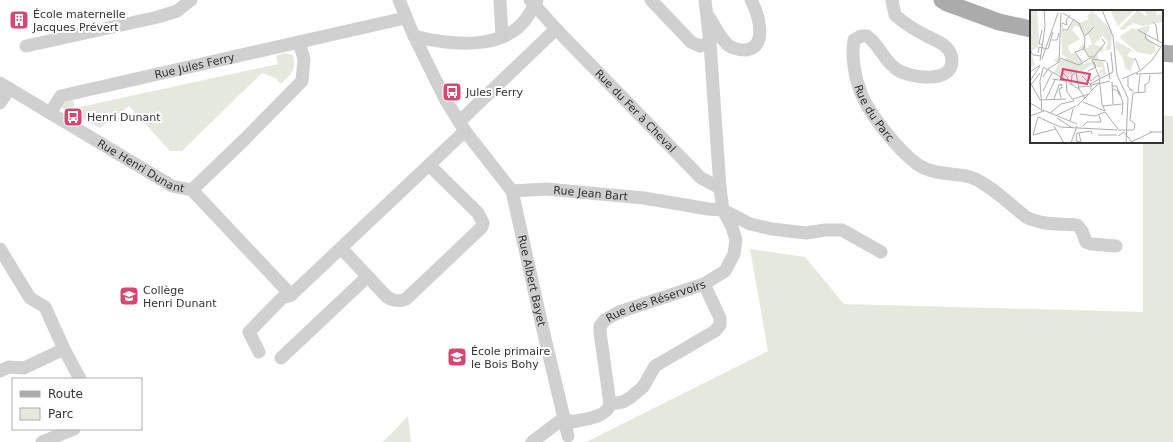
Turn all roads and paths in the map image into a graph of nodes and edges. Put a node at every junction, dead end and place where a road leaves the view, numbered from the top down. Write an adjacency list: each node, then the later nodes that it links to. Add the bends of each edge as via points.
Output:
1 (191, 0): 18 (street, via 177,10 158,17)
2 (399, 0): 11 (street)
3 (500, 0): 15 (street)
4 (651, 0): 17 (street, via 691,42 700,46)
5 (705, 0): 10 (street)
6 (751, 0): 10 (street, via 758,16 761,35 759,41 748,49 731,47 723,40)
7 (892, 0): 30 (street, Rue du Parc, via 895,15 946,47 951,54 952,62 947,73 939,76 911,75 889,63 867,36 854,40 856,78 861,94 894,141 917,164 931,172 970,177 985,185 1033,221 1077,225 1082,230 1086,242)
8 (942, 0): 13 (main road, via 999,22)
9 (534, 2): 12 (street, Rue du Fer à Cheval); 15 (street, Rue du Fer à Cheval, via 523,24)
10 (707, 14): 17 (street)
11 (405, 18): 14 (street); 16 (street, Rue Jules Ferry)
12 (556, 28): 24 (street); 26 (street, Rue du Fer à Cheval, via 701,178)
13 (1030, 29)
14 (414, 36): 15 (street, Rue du Fer à Cheval, via 461,44); 24 (street, via 445,99)
15 (502, 37)
16 (299, 42): 23 (street, Rue Jules Ferry, via 62,96); 27 (street, via 304,59 302,81)
17 (710, 43): 26 (street)
18 (26, 46)
19 (1163, 53): 20 (main road)
20 (1173, 54)
21 (5, 86): 22 (street); 23 (street)
22 (0, 103)
23 (50, 113): 27 (street, Rue Henri Dunant, via 172,186)
24 (462, 126): 25 (street); 28 (street)
25 (429, 165): 31 (street); 34 (street, via 478,213 483,223 482,227 401,302 387,297)
26 (720, 188): 29 (street)
27 (192, 190): 36 (street, Rue Henri Dunant)
28 (512, 191): 29 (street, Rue Jean Bart, via 546,189 644,198); 43 (street, Rue Albert Bayet)
29 (723, 210): 33 (street, Rue Jean Bart, via 750,224 772,229 806,233 842,230); 35 (street, Rue des Réservoirs, via 736,240 734,254 725,271)
30 (1116, 246)
31 (341, 248): 34 (street); 36 (street)
32 (0, 249): 37 (street, via 30,298 45,307)
33 (881, 252)
34 (367, 277): 39 (street)
35 (704, 284): 42 (street, via 720,318 720,325 655,366 643,387 631,397 623,402); 42 (street, Rue des Réservoirs, via 619,312 600,326)
36 (291, 295): 38 (street, via 282,298 249,332)
37 (64, 349): 40 (street, via 24,368 9,367); 41 (street)
38 (259, 352)
39 (281, 358)
40 (0, 371)
41 (79, 378)
42 (610, 404): 43 (street, via 601,415 572,422)
43 (564, 418): 45 (street, Rue Albert Bayet); 47 (street)
44 (72, 430): 46 (street)
45 (568, 436)
46 (47, 441)
47 (532, 442)

